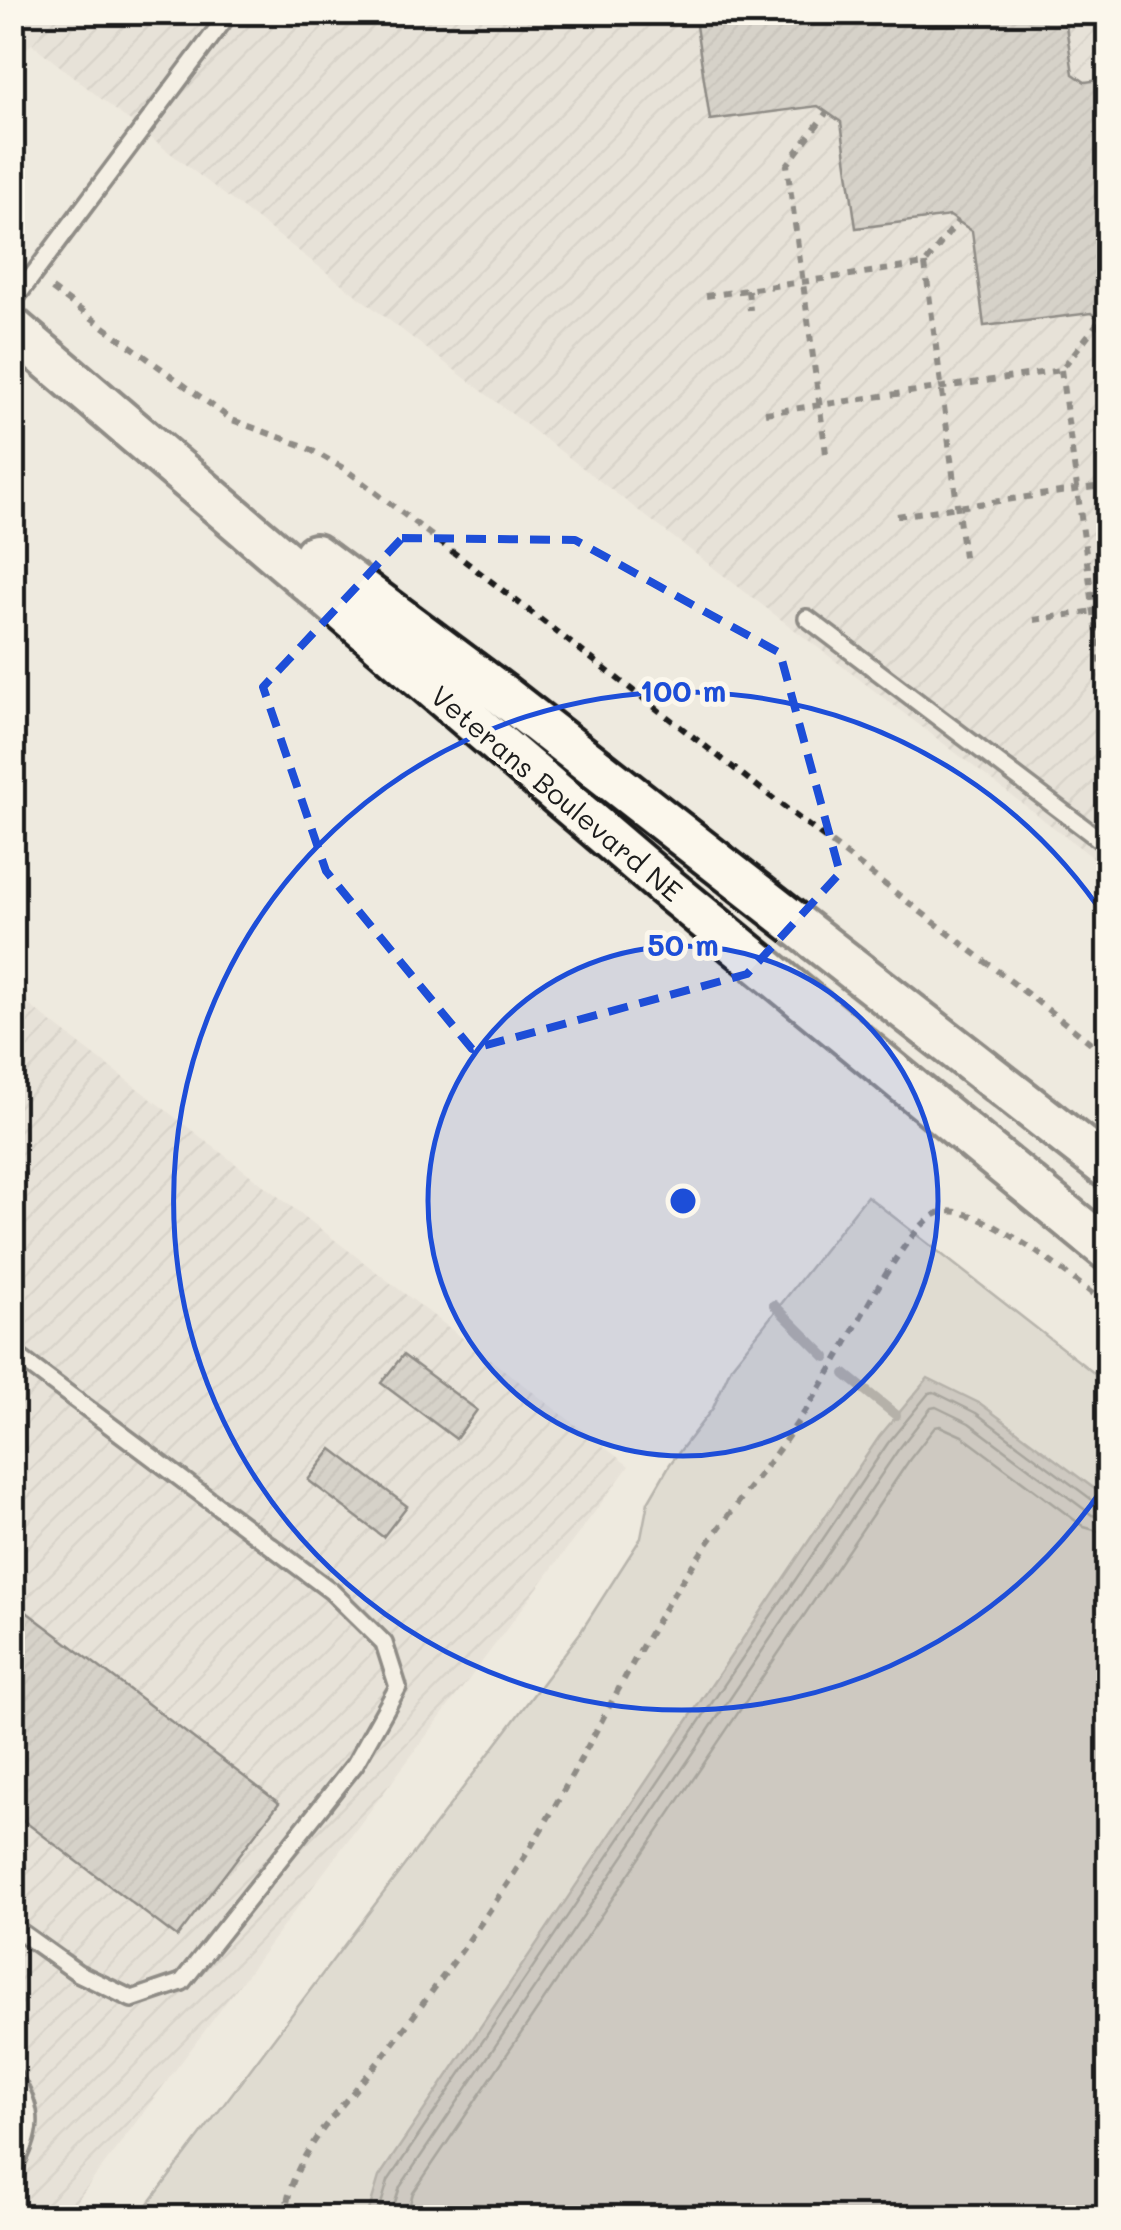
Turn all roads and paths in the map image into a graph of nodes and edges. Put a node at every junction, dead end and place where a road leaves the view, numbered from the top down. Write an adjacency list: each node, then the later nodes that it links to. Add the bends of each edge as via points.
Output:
1 (230, 12): 5 (lane)
2 (827, 112): 6 (path, via 788,164)
3 (958, 222): 4 (path)
4 (925, 264): 6 (path); 14 (path)
5 (33, 274): 9 (lane); 29 (path, via 232,420 345,469)
6 (803, 282): 7 (path); 15 (path)
7 (748, 290): 8 (path); 10 (path)
8 (706, 296)
9 (12, 303)
10 (750, 310)
11 (1100, 320): 13 (path)
12 (12, 328): 30 (main road, Veterans Boulevard NE, via 500,694); 31 (main road, Veterans Boulevard NE, via 665,886)
13 (1061, 370): 14 (path); 19 (path)
14 (941, 388): 15 (path); 20 (path)
15 (820, 405): 16 (path); 17 (path)
16 (765, 413)
17 (826, 453)
18 (1108, 485): 19 (path)
19 (1077, 490): 20 (path); 24 (path)
20 (957, 507): 21 (path); 22 (path)
21 (897, 516)
22 (965, 564)
23 (1108, 609): 24 (path)
24 (1094, 611): 26 (path); 27 (path)
25 (807, 618): 28 (lane)
26 (1034, 620)
27 (1101, 664)
28 (1108, 846)
29 (1108, 1056)
30 (1108, 1168)
31 (1108, 1250)
32 (1108, 1306): 37 (path, via 1032,1248 960,1210 938,1213 914,1235 794,1429 678,1586 508,1882 296,2171)
33 (12, 1352): 34 (lane, via 330,1591 384,1643 398,1687 355,1764 182,1982 132,1999 78,1973)
34 (12, 1926)
35 (12, 2075): 36 (lane, via 28,2101 30,2138)
36 (12, 2171)
37 (285, 2218)

